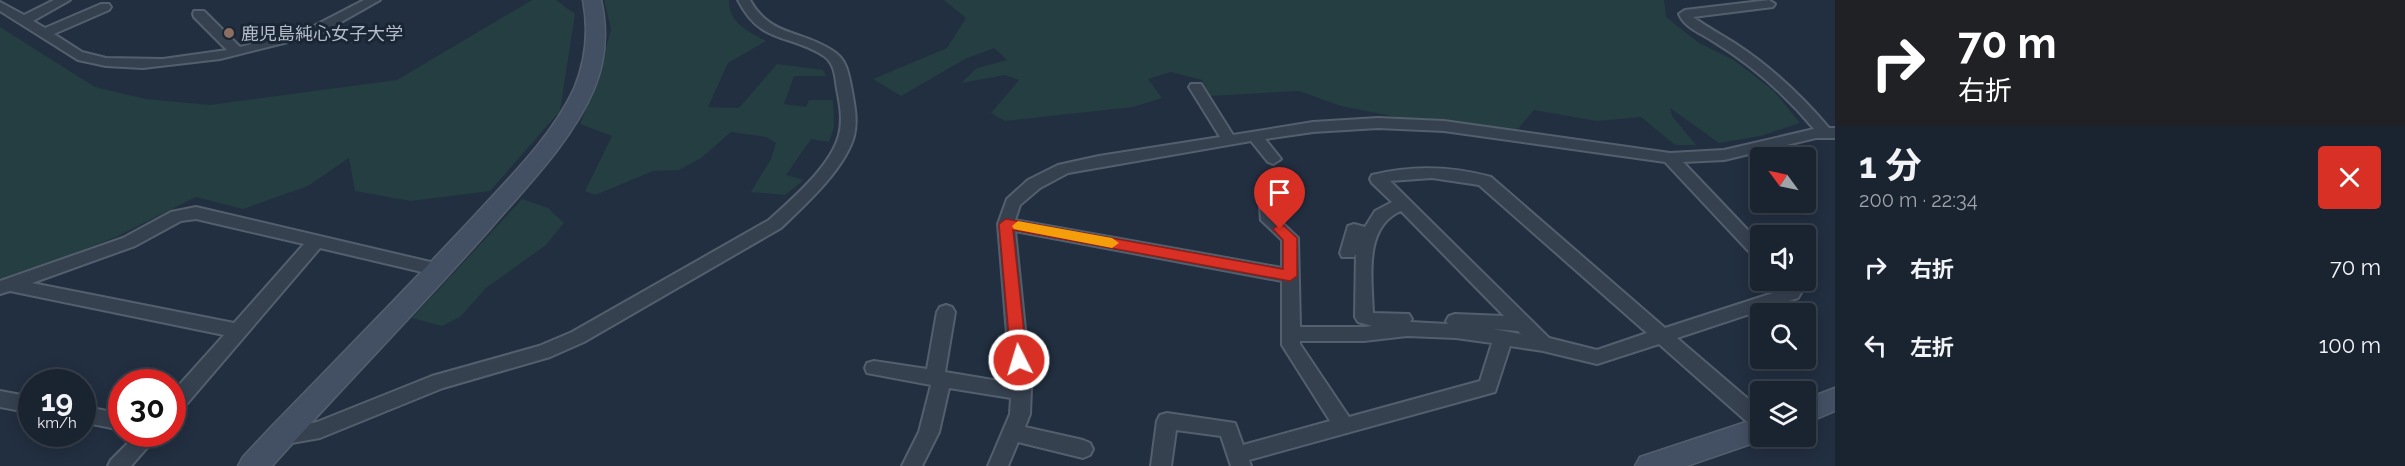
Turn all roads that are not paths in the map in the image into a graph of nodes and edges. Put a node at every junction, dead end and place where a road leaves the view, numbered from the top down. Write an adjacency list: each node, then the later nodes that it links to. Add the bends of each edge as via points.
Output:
1 (64, 0): 9 (street)
2 (374, 0): 11 (street, via 315,31)
3 (592, 0): 25 (street, via 598,23 598,48 570,115)
4 (744, 0): 48 (street, via 758,23 824,51 840,65 849,127 837,155 802,201 775,224 578,337 543,352 440,381 320,430)
5 (1758, 3): 13 (street, via 1685,14 1789,94)
6 (0, 6): 9 (street)
7 (105, 7): 10 (street)
8 (200, 14): 11 (street)
9 (24, 20): 10 (street)
10 (44, 33): 11 (street, via 87,59 139,64)
11 (237, 52)
12 (1196, 87): 15 (street)
13 (1830, 133): 16 (street, via 1724,155)
14 (1255, 136): 15 (street); 16 (street, via 1378,123 1444,126); 17 (street)
15 (1229, 140): 20 (street, via 1063,169 1034,184 1013,203)
16 (1670, 158): 23 (street)
17 (1273, 159)
18 (1403, 204): 21 (street, via 1386,211); 30 (street); 33 (street, via 1378,179 1432,172 1485,182)
19 (1268, 205): 26 (street, via 1269,220 1290,238)
20 (1006, 224): 26 (street); 39 (street)
21 (1370, 235): 24 (street, via 1354,230); 30 (street, via 1363,250 1364,317 1377,321 1418,318)
22 (317, 240): 25 (street); 27 (street, via 196,213 177,216 129,242); 31 (street)
23 (1750, 242)
24 (1348, 253)
25 (440, 270): 48 (street)
26 (1290, 276): 32 (street)
27 (4, 286): 31 (street)
28 (1791, 291): 33 (street)
29 (946, 312): 37 (street)
30 (1523, 324): 35 (street)
31 (239, 331): 38 (street)
32 (1291, 334): 34 (street, via 1364,334 1407,329); 45 (street, via 1291,345)
33 (1663, 336): 35 (street, via 1597,357); 44 (street)
34 (1503, 338): 35 (street); 45 (street, via 1488,387)
35 (1543, 344)
36 (874, 368): 37 (street)
37 (938, 379): 39 (street); 55 (street, via 929,432)
38 (186, 391)
39 (1020, 392): 46 (street, via 1020,414)
40 (0, 399): 42 (street)
41 (1835, 399): 43 (street)
42 (18, 402)
43 (1816, 407)
44 (1750, 412)
45 (1344, 426): 51 (street)
46 (1012, 432): 50 (street); 56 (street)
47 (1750, 433): 52 (street)
48 (279, 437): 54 (street)
49 (136, 447): 53 (street)
50 (1083, 449)
51 (1239, 460): 57 (street, via 1228,429 1167,421)
52 (1656, 465)
53 (118, 466)
54 (253, 466)
55 (912, 466)
56 (998, 466)
57 (1161, 466)

